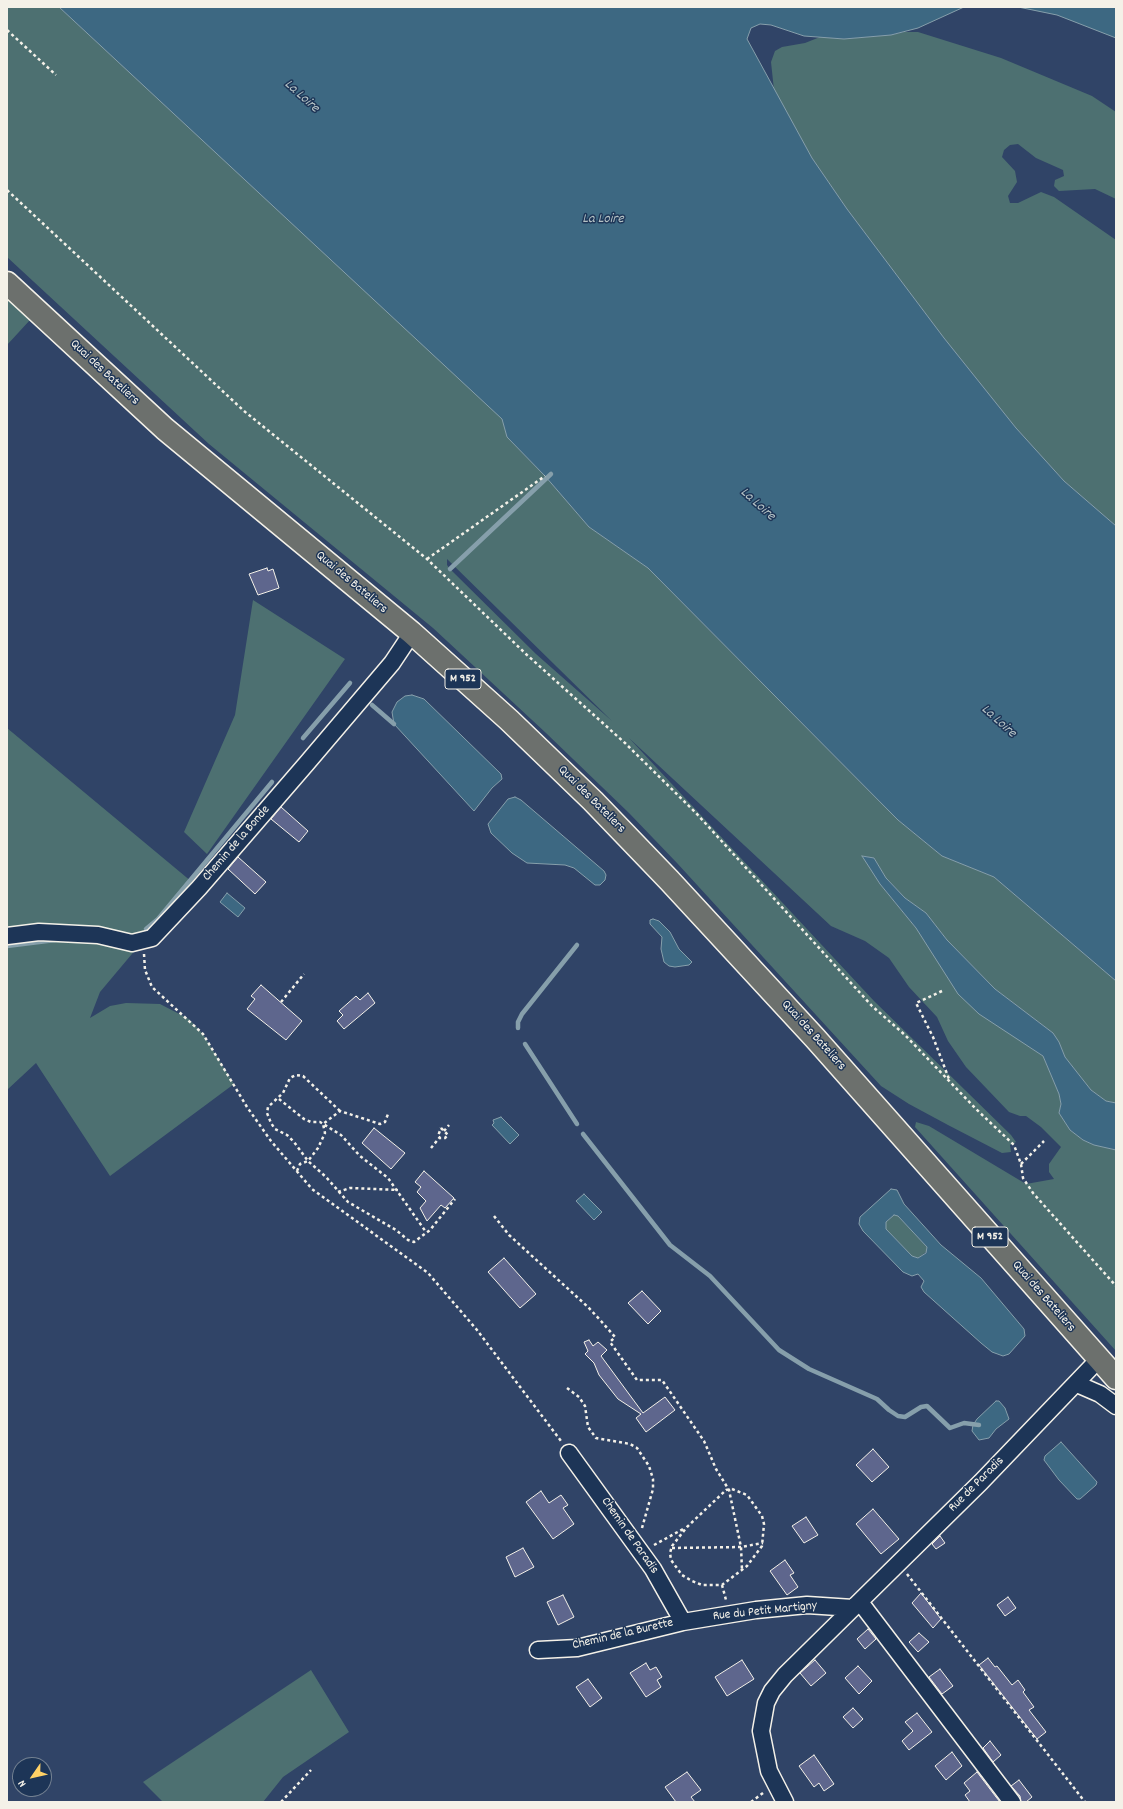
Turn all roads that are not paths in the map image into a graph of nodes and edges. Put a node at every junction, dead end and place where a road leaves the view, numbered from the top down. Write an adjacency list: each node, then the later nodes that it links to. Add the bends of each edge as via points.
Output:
1 (7, 283): 2 (main road, Quai des Bateliers / M 952, via 165,429)
2 (412, 633): 3 (street, Chemin de la Bonde, via 392,664 199,888 152,938 132,943 98,935 39,932); 4 (main road, Quai des Bateliers / M 952, via 509,720 593,801 669,880 830,1055)
3 (7, 936)
4 (1098, 1360): 5 (main road, Quai des Bateliers / M 952); 6 (street, Rue de Paradis)
5 (1116, 1378)
6 (1076, 1384): 7 (street, via 1100,1394); 9 (street, Rue de Paradis)
7 (1116, 1406)
8 (569, 1453): 10 (street, Chemin de Paradis, via 653,1568)
9 (856, 1605): 10 (street, Rue du Petit Martigny, via 807,1605 756,1610); 12 (street, via 785,1675 766,1703 761,1731 767,1764); 13 (street)
10 (683, 1622): 11 (street, Chemin de la Burette, via 577,1648)
11 (538, 1650)
12 (785, 1802)
13 (1012, 1802)

